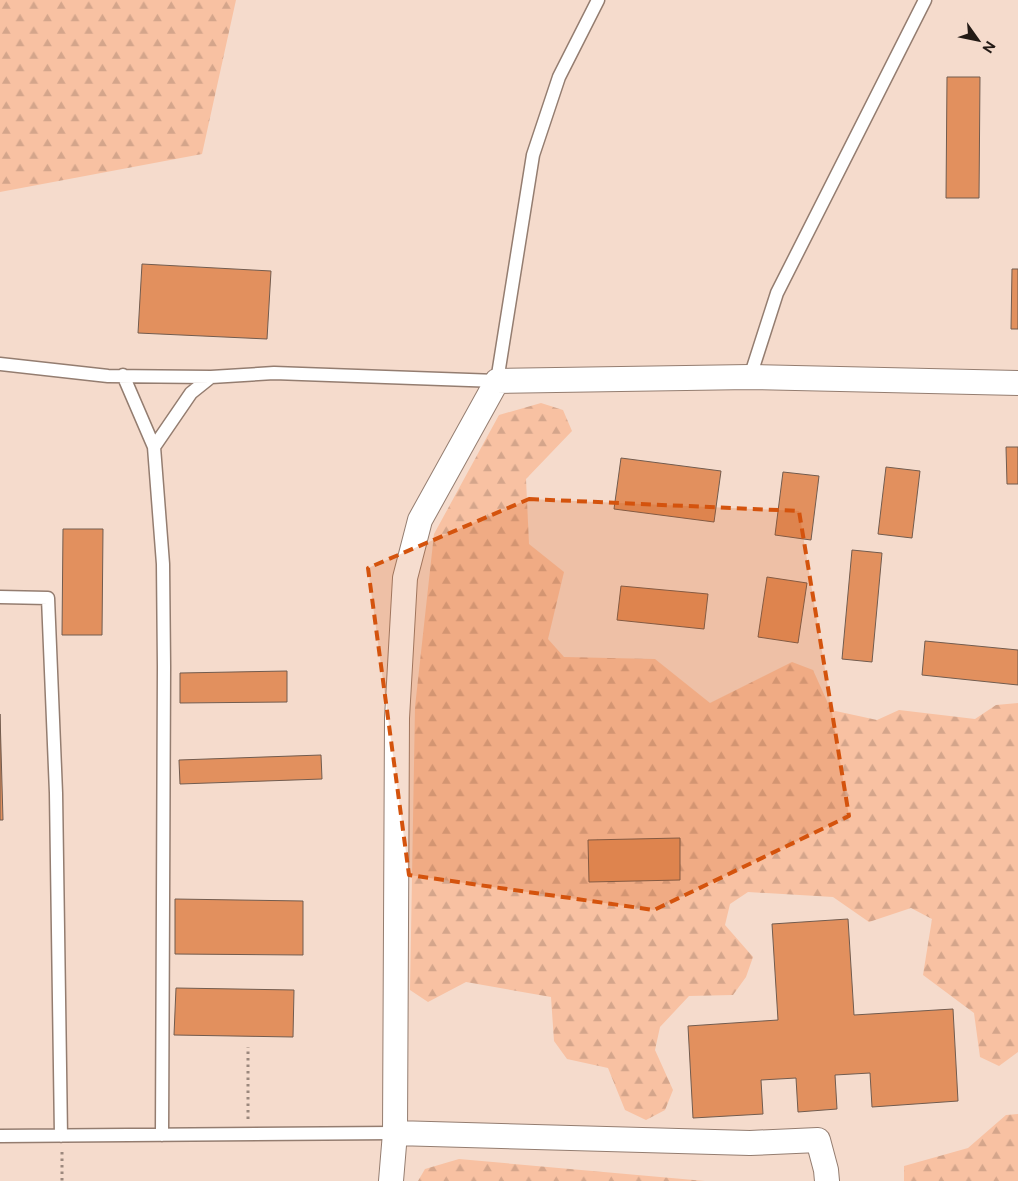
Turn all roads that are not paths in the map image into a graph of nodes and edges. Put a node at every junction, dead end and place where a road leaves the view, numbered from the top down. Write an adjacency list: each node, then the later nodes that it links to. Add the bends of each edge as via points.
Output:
1 (598, 0): 7 (lane, via 559,77 533,155)
2 (925, 0): 5 (lane, via 777,293)
3 (0, 364): 4 (lane)
4 (123, 375): 6 (lane); 9 (lane)
5 (750, 376): 7 (street); 8 (street)
6 (211, 377): 7 (lane, via 274,373); 9 (lane, via 191,393)
7 (497, 381): 11 (street, via 420,520 405,578 397,718)
8 (1018, 383)
9 (154, 447): 12 (lane, via 163,564)
10 (0, 598): 14 (lane, via 48,598 56,802)
11 (395, 1133): 12 (lane); 15 (street); 16 (street, via 750,1142 818,1140)
12 (162, 1135): 14 (lane)
13 (0, 1136): 14 (lane)
14 (61, 1136)
15 (391, 1181)
16 (827, 1181)

